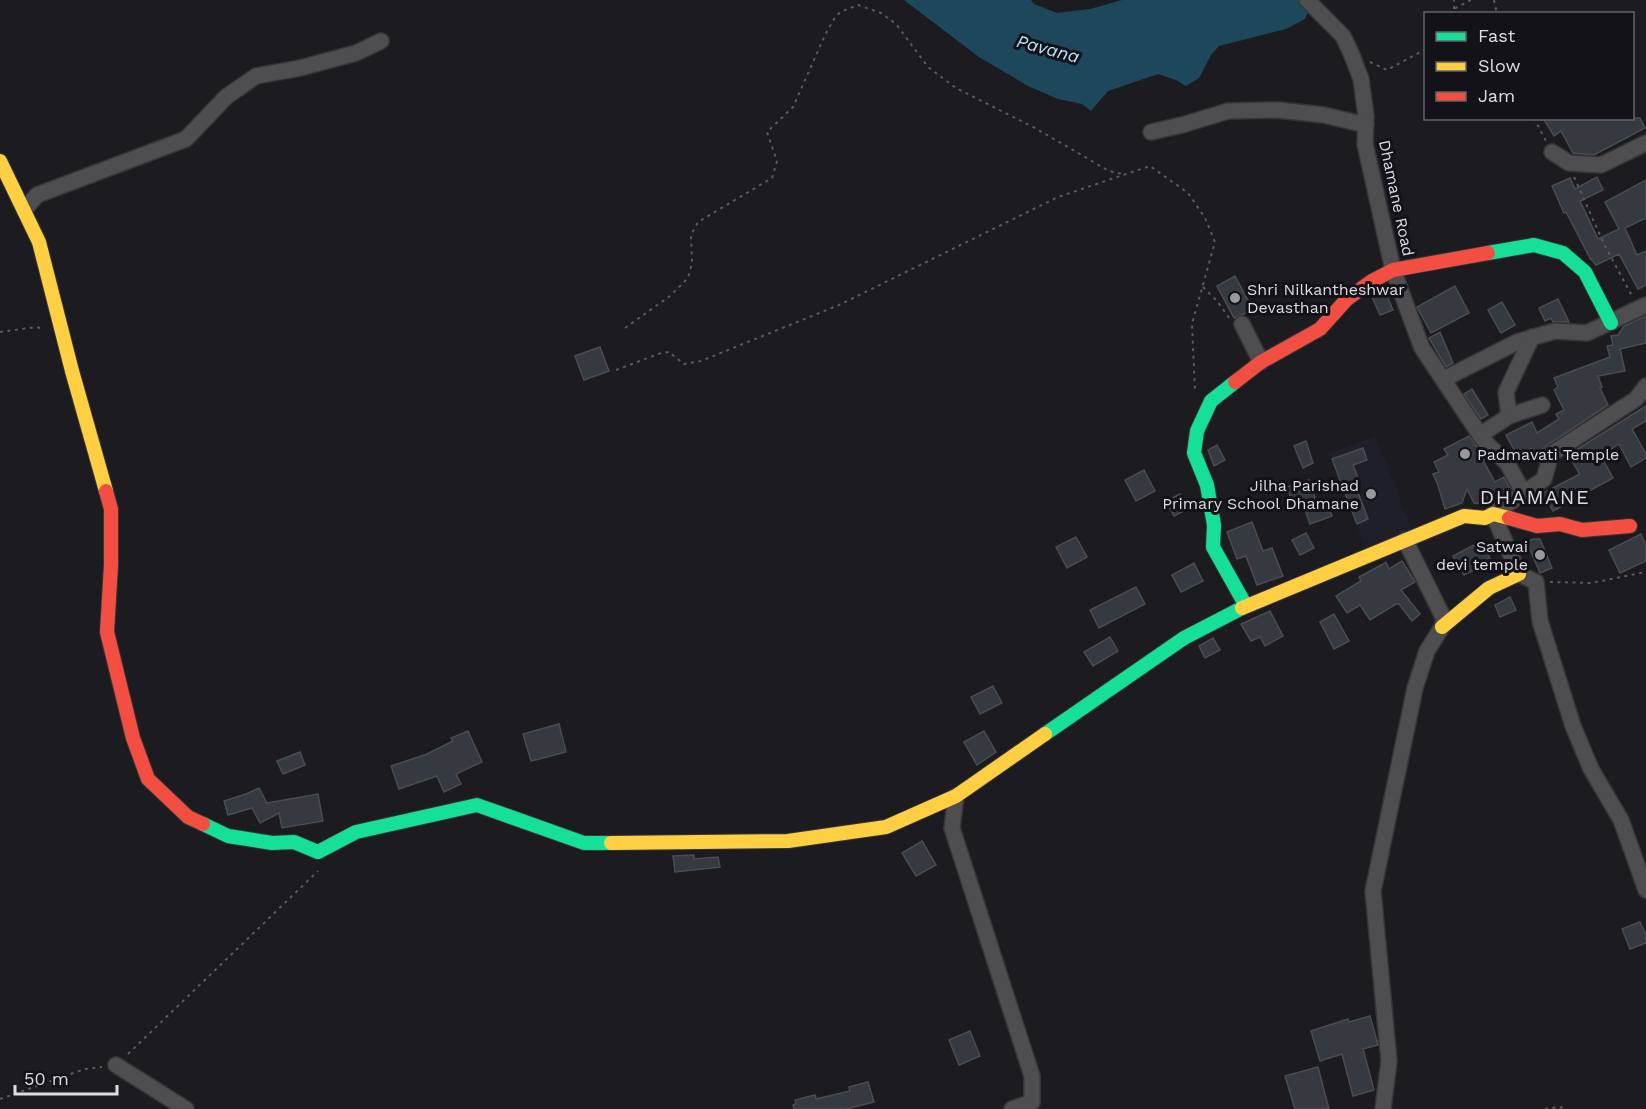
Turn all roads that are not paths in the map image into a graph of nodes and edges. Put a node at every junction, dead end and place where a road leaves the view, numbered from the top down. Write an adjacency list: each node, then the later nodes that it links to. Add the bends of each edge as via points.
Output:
1 (1307, 0): 3 (street, Dhamane Road, via 1343,36 1361,79)
2 (381, 41): 8 (street, via 356,53 256,76 226,97 186,139 37,195)
3 (1366, 125): 4 (street, via 1278,110 1228,111); 9 (street, Dhamane Road, via 1365,144)
4 (1151, 132)
5 (1646, 143): 6 (street, via 1601,165 1569,163)
6 (1552, 152)
7 (0, 161): 8 (street)
8 (25, 209): 27 (street, via 39,242 111,509 107,632 133,738 148,779 188,817 228,836 294,842 318,852 356,832 477,805 584,843 788,841 886,827)
9 (1393, 270): 11 (street, via 1534,246 1563,253 1585,272); 14 (street, via 1347,299 1320,329); 15 (street, Dhamane Road, via 1422,348)
10 (1642, 306): 11 (street)
11 (1611, 323): 13 (street, via 1587,333 1555,331)
12 (1242, 324): 14 (street)
13 (1532, 337): 15 (street); 18 (street, via 1506,392)
14 (1261, 362): 25 (street, via 1211,401 1197,431 1194,453 1207,485 1214,525 1213,547)
15 (1443, 379): 19 (street, Dhamane Road)
16 (1646, 386): 20 (street, via 1636,399 1551,454 1544,478)
17 (1542, 405): 18 (street)
18 (1509, 416): 19 (street)
19 (1480, 435): 20 (street, Dhamane Road, via 1508,463)
20 (1523, 492): 21 (street)
21 (1494, 514): 22 (street, via 1537,526 1560,524 1582,530); 23 (street, via 1485,518 1464,516); 24 (street)
22 (1630, 526)
23 (1405, 540): 25 (street); 26 (street, via 1444,619)
24 (1519, 574): 26 (street, via 1489,588); 28 (street, via 1536,582 1540,621 1573,726 1591,769 1621,820)
25 (1246, 606): 27 (street, via 1185,638)
26 (1442, 627): 32 (street, via 1427,651 1415,688 1373,891 1389,1061)
27 (956, 796): 31 (street, via 952,828 1032,1076 1032,1102)
28 (1646, 890)
29 (116, 1065): 30 (street)
30 (186, 1109)
31 (1012, 1109)
32 (1383, 1109)

